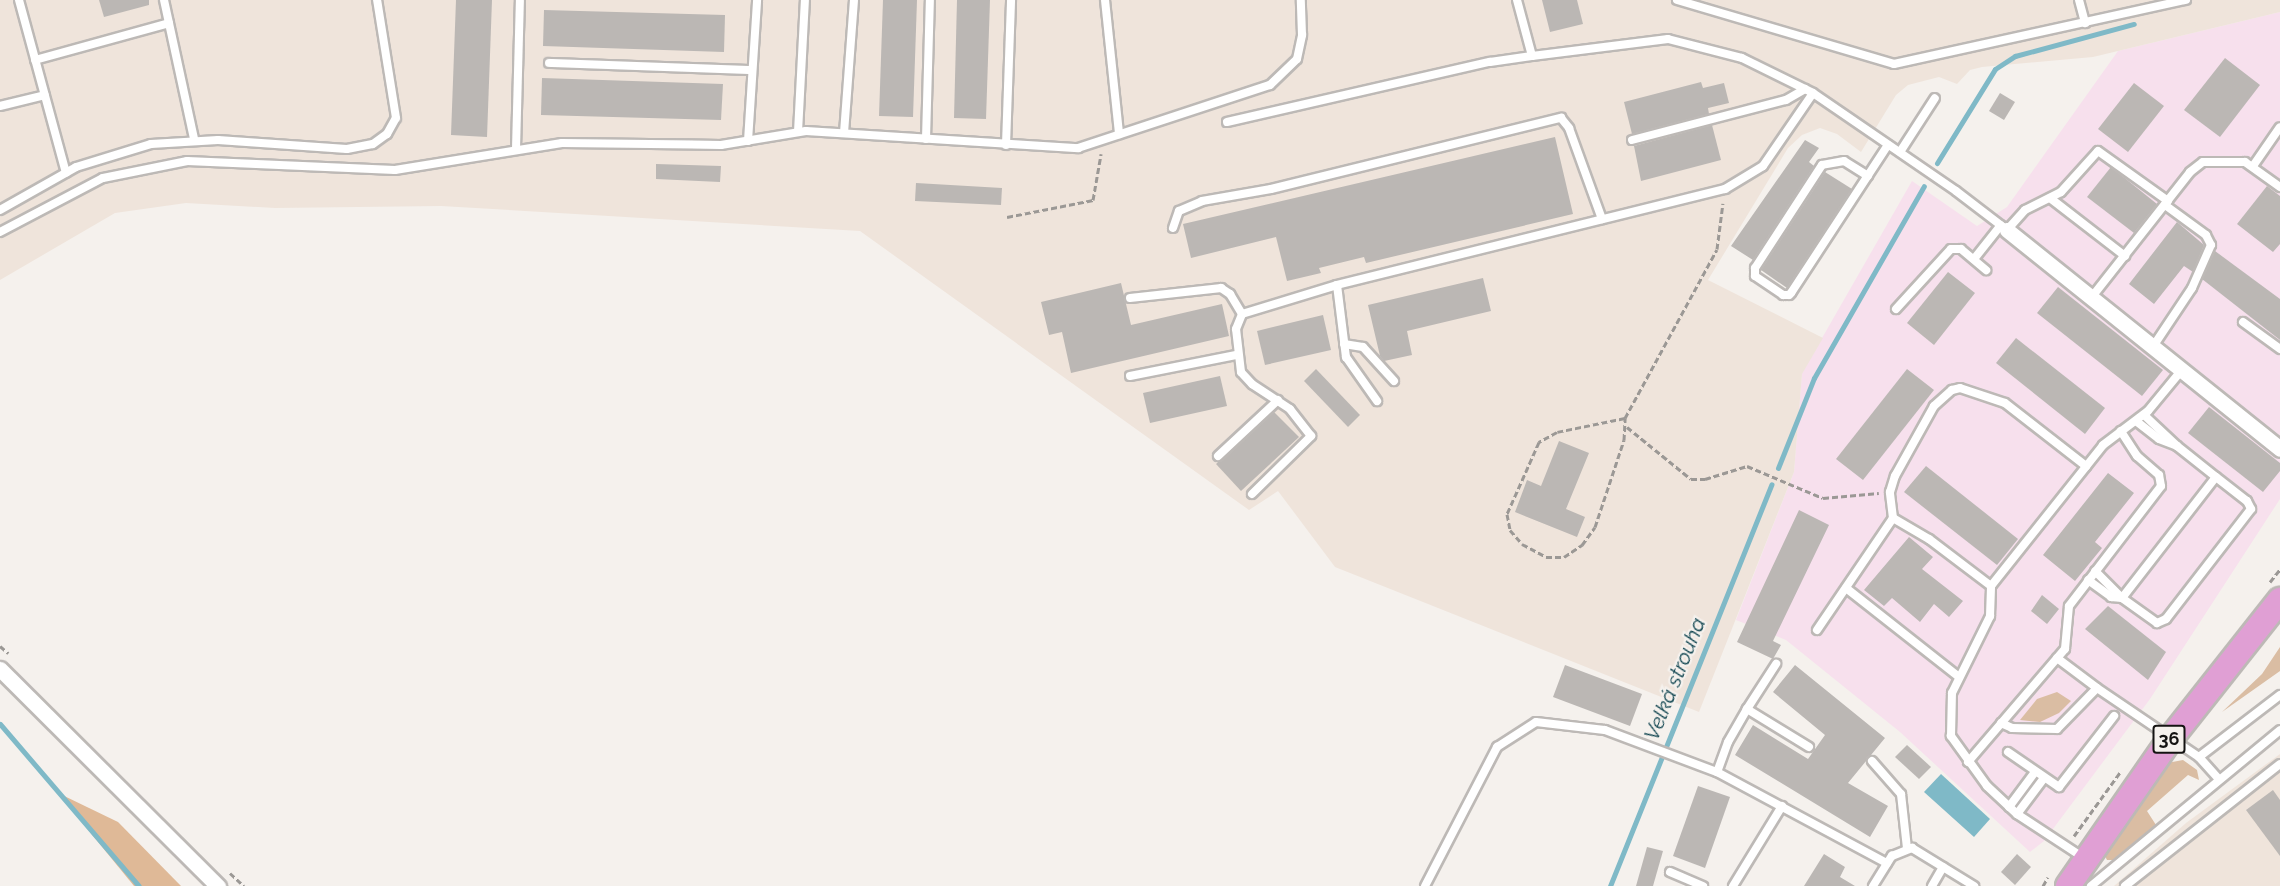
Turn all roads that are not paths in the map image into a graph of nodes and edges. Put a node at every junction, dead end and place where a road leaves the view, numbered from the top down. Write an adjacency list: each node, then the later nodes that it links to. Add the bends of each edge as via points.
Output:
1 (19, 0): 19 (lane)
2 (164, 0): 16 (lane)
3 (377, 0): 32 (lane, via 396,109 393,126 380,140 347,149)
4 (520, 0): 38 (lane)
5 (757, 0): 21 (lane)
6 (805, 0): 29 (lane)
7 (854, 0): 30 (lane)
8 (930, 0): 33 (lane)
9 (1011, 0): 36 (lane)
10 (1106, 0): 31 (lane)
11 (1301, 0): 31 (lane, via 1301,48 1283,76 1255,93)
12 (1517, 0): 18 (lane)
13 (1677, 0): 17 (lane, via 1894,64)
14 (2079, 0): 17 (lane)
15 (2186, 0): 17 (lane)
16 (169, 23): 19 (lane); 32 (lane)
17 (2085, 23)
18 (1532, 56): 22 (lane, via 1668,39 1742,58); 27 (lane, via 1490,62)
19 (35, 60): 24 (lane)
20 (549, 63): 21 (lane)
21 (752, 70): 35 (lane)
22 (1805, 88): 23 (lane); 34 (lane, via 1786,100)
23 (1813, 93): 37 (lane); 47 (lane, via 1763,166 1725,189)
24 (45, 95): 26 (lane); 41 (lane)
25 (1935, 98): 39 (lane)
26 (0, 106)
27 (1227, 122)
28 (2280, 127): 40 (lane)
29 (798, 132): 30 (lane); 35 (lane)
30 (844, 133): 33 (lane)
31 (1119, 134): 36 (lane, via 1068,149)
32 (194, 139): 41 (lane, via 128,149)
33 (926, 139): 36 (lane)
34 (1632, 140)
35 (748, 141): 38 (lane, via 705,145 573,142)
36 (1006, 145)
37 (1888, 145): 39 (lane); 42 (lane)
38 (516, 149): 50 (lane, via 376,170 209,160 167,163 126,170 82,186)
39 (1900, 152): 49 (lane)
40 (2253, 166): 43 (lane); 45 (lane, via 2236,160 2203,162)
41 (66, 173): 46 (lane)
42 (1868, 176): 42 (lane, via 1789,295 1755,276 1755,268 1822,165 1844,161)
43 (2280, 188)
44 (2050, 198): 45 (lane, via 2066,188 2098,151); 49 (lane, via 2025,210); 51 (lane)
45 (2167, 203): 51 (lane); 61 (lane, via 2206,235 2211,246 2192,288)
46 (0, 210)
47 (1602, 219): 48 (lane, via 1569,128 1561,118 1271,189 1192,203 1179,211); 54 (lane)
48 (1173, 228)
49 (2004, 228): 52 (lane); 56 (street)
50 (0, 232)
51 (2125, 256): 56 (lane)
52 (1974, 259): 53 (lane); 57 (lane, via 1958,248 1947,251)
53 (1986, 270)
54 (1337, 285): 58 (lane); 60 (lane)
55 (1130, 297): 58 (lane, via 1221,288 1230,294)
56 (2091, 298): 61 (street)
57 (1896, 309)
58 (1242, 314): 63 (lane, via 1237,323)
59 (2243, 322): 62 (lane)
60 (1344, 344): 66 (lane, via 1364,347); 68 (lane, via 1349,363)
61 (2152, 348): 64 (street)
62 (2280, 349)
63 (1236, 354): 65 (lane); 67 (lane, via 1246,379)
64 (2181, 371): 69 (lane); 73 (street)
65 (1130, 376)
66 (1394, 381)
67 (1278, 400): 74 (lane); 77 (lane, via 1308,429 1311,438)
68 (1377, 401)
69 (2144, 415): 70 (lane); 72 (lane)
70 (2136, 421): 71 (lane); 72 (lane, via 2159,439)
71 (2121, 431): 75 (lane); 79 (lane, via 2137,456 2162,482)
72 (2176, 446): 76 (lane)
73 (2280, 449)
74 (1218, 456)
75 (2086, 466): 78 (lane, via 2005,403 1960,388 1946,392 1934,406 1894,476 1890,492); 81 (lane)
76 (2216, 477): 83 (lane); 83 (lane, via 2247,501 2251,509 2166,619 2157,623)
77 (1252, 494)
78 (1893, 518): 81 (lane, via 1935,542); 82 (lane)
79 (2095, 571): 80 (lane); 83 (lane)
80 (2088, 580): 83 (lane, via 2111,597); 86 (lane, via 2069,606 2067,644)
81 (1991, 586): 89 (lane, via 1990,616)
82 (1846, 588): 85 (lane); 89 (lane)
83 (2122, 598)
84 (2280, 600): 96 (main road, 36)
85 (1817, 630)
86 (2057, 658): 90 (lane); 94 (lane)
87 (1776, 664): 92 (lane)
88 (0, 669): 115 (street)
89 (1958, 676): 101 (lane, via 1949,724 1951,736)
90 (2097, 688): 94 (lane, via 2057,729 2012,728); 96 (lane)
91 (2280, 695): 99 (lane)
92 (1747, 709): 97 (lane); 103 (lane)
93 (2114, 716): 105 (lane, via 2062,786 2056,787)
94 (2001, 723): 101 (lane)
95 (2280, 730): 106 (lane)
96 (2171, 738): 99 (lane); 111 (main road, 36)
97 (1809, 747)
98 (2008, 752): 104 (lane)
99 (2199, 757): 106 (lane)
100 (1872, 761): 110 (lane, via 1901,794)
101 (1968, 762): 108 (lane)
102 (2280, 764): 124 (lane)
103 (1717, 772): 107 (lane); 116 (lane, via 1587,726 1545,720 1503,741)
104 (2035, 772): 105 (lane); 108 (lane)
105 (2044, 778): 109 (lane)
106 (2218, 778): 123 (lane)
107 (1782, 806): 112 (lane); 118 (lane)
108 (2008, 807): 109 (lane)
109 (2017, 814): 111 (lane)
110 (1907, 848): 112 (lane); 113 (lane)
111 (2085, 859): 122 (main road, 36)
112 (1887, 863): 119 (lane)
113 (1944, 867): 120 (lane); 121 (lane)
114 (1670, 872): 117 (lane)
115 (218, 886)
116 (1425, 886)
117 (1703, 886)
118 (1733, 886)
119 (1873, 886)
120 (1932, 886)
121 (1974, 886)
122 (2068, 886)
123 (2091, 886)
124 (2125, 886)

